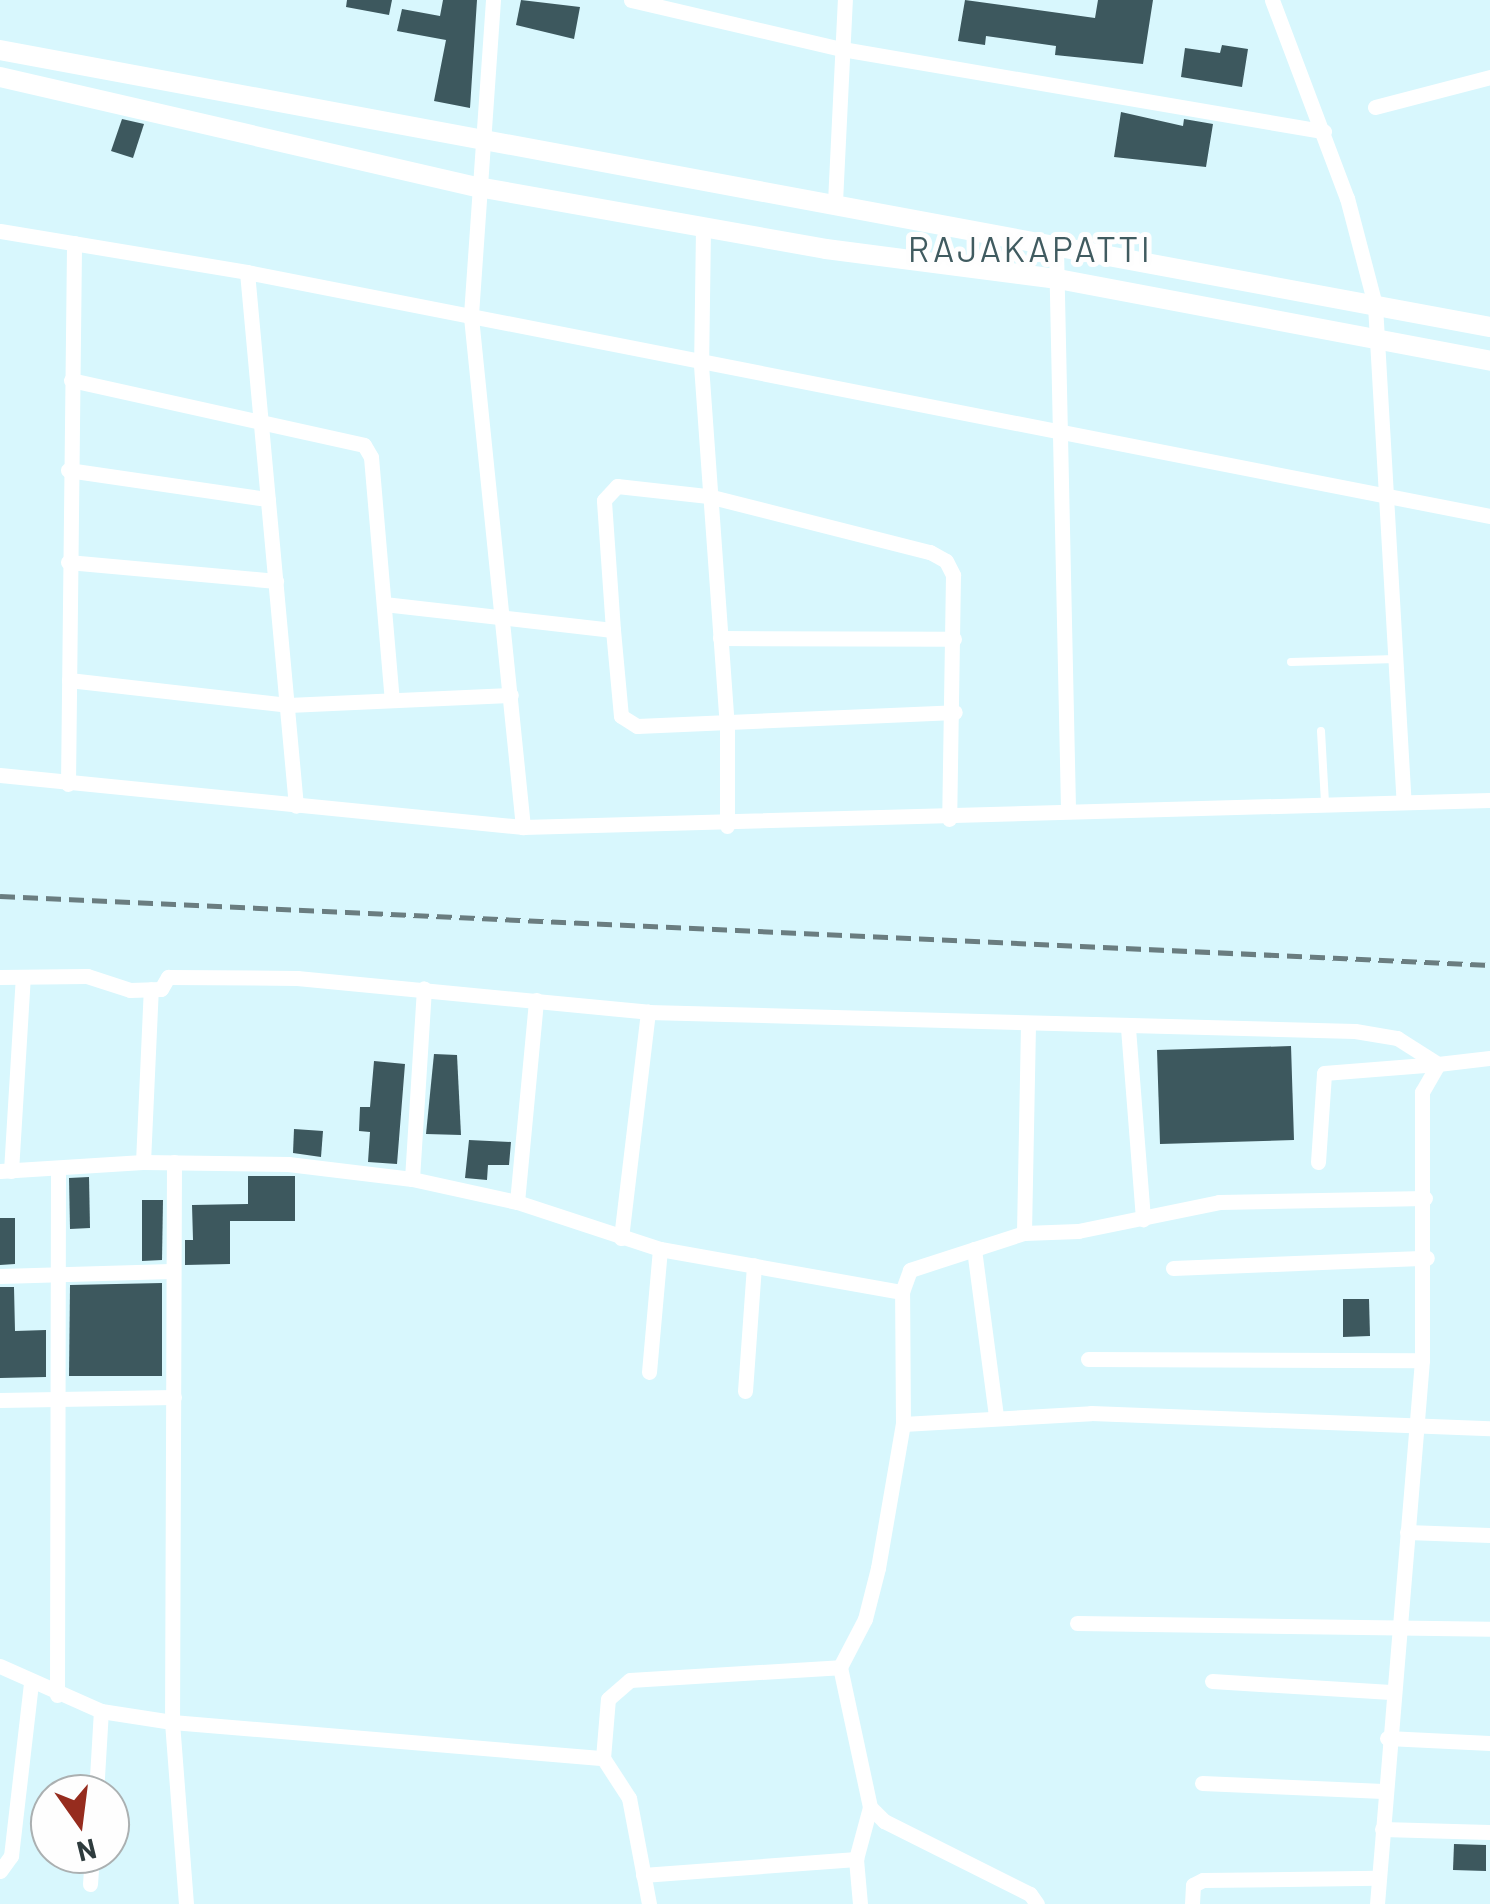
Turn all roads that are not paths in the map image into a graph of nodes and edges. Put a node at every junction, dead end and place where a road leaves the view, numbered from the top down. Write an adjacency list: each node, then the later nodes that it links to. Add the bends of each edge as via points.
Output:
1 (493, 0): 11 (street)
2 (632, 0): 6 (street)
3 (845, 0): 6 (street)
4 (1272, 0): 10 (street)
5 (0, 50): 11 (main road)
6 (842, 50): 10 (street); 13 (street)
7 (0, 77): 12 (main road)
8 (1490, 78): 9 (street)
9 (1375, 106)
10 (1324, 131): 20 (street)
11 (482, 138): 12 (street); 13 (main road)
12 (478, 187): 14 (main road); 21 (street)
13 (835, 202): 17 (main road)
14 (703, 228): 19 (main road); 25 (street)
15 (0, 230): 16 (street)
16 (74, 243): 18 (street); 26 (street)
17 (1056, 249): 19 (street); 20 (main road)
18 (247, 272): 21 (street); 27 (street)
19 (1058, 278): 23 (main road); 28 (street)
20 (1375, 305): 22 (main road); 23 (street)
21 (471, 318): 25 (street); 37 (street)
22 (1490, 328)
23 (1378, 338): 24 (main road); 30 (street)
24 (1490, 361)
25 (701, 365): 28 (street); 31 (street)
26 (71, 380): 27 (street); 29 (street)
27 (258, 420): 32 (street); 36 (street, via 364,446 371,457)
28 (1064, 436): 30 (street); 56 (street)
29 (68, 470): 32 (street); 34 (street)
30 (1389, 493): 33 (street); 41 (street)
31 (708, 496): 38 (street, via 607,490); 39 (street); 40 (street, via 946,560 953,575)
32 (268, 500): 35 (street)
33 (1490, 516)
34 (68, 562): 35 (street); 43 (street)
35 (276, 580): 46 (street)
36 (384, 604): 37 (street); 45 (street)
37 (504, 618): 38 (street); 44 (street)
38 (612, 630): 48 (street, via 627,723)
39 (720, 638): 40 (street); 48 (street)
40 (954, 639): 47 (street)
41 (1397, 659): 42 (lane); 53 (street)
42 (1291, 662)
43 (69, 680): 46 (street); 51 (street)
44 (511, 695): 45 (street); 59 (street)
45 (392, 700): 46 (street)
46 (288, 704): 55 (street)
47 (955, 712): 48 (street); 57 (street)
48 (727, 726): 58 (street)
49 (1321, 731): 54 (lane)
50 (0, 775): 51 (street)
51 (68, 784): 55 (street)
52 (1490, 800): 53 (street)
53 (1404, 802): 54 (street)
54 (1325, 804): 56 (street)
55 (296, 806): 59 (street)
56 (1068, 810): 57 (street)
57 (949, 818): 58 (street)
58 (727, 826): 59 (street)
59 (523, 827)
60 (0, 977): 61 (street)
61 (23, 977): 63 (street, via 87,976 130,990); 74 (street)
62 (424, 988): 63 (street, via 168,977 161,989); 64 (street); 75 (street)
63 (150, 989): 70 (street)
64 (536, 1000): 65 (street); 77 (street)
65 (648, 1012): 66 (street); 80 (street)
66 (1028, 1026): 67 (street); 79 (street)
67 (1128, 1028): 69 (street, via 1355,1031 1397,1038); 78 (street)
68 (1490, 1058): 69 (street)
69 (1438, 1064): 72 (street, via 1324,1073); 76 (street, via 1422,1092)
70 (143, 1162): 71 (street); 73 (street)
71 (174, 1162): 75 (street, via 288,1164); 86 (street)
72 (1318, 1162)
73 (58, 1170): 74 (street); 87 (street)
74 (6, 1171)
75 (412, 1179): 77 (street)
76 (1425, 1198): 78 (street, via 1219,1202); 83 (street)
77 (517, 1202): 80 (street)
78 (1143, 1219): 79 (street)
79 (1024, 1233): 82 (street)
80 (621, 1238): 81 (street)
81 (660, 1249): 84 (street); 92 (street)
82 (974, 1249): 89 (street, via 910,1270); 97 (street)
83 (1426, 1258): 85 (street); 91 (street)
84 (754, 1265): 89 (street); 93 (street)
85 (1174, 1268)
86 (170, 1271): 87 (street); 94 (street)
87 (56, 1273): 88 (street); 96 (street)
88 (0, 1276)
89 (902, 1292): 98 (street)
90 (1088, 1358): 91 (street)
91 (1422, 1360): 99 (street)
92 (649, 1372)
93 (745, 1391)
94 (174, 1397): 96 (street); 113 (street)
95 (0, 1400): 96 (street)
96 (62, 1400): 111 (street)
97 (996, 1416): 98 (street); 99 (street, via 1092,1413)
98 (903, 1424): 107 (street, via 865,1619)
99 (1418, 1428): 100 (street); 101 (street)
100 (1490, 1428)
101 (1407, 1532): 102 (street); 104 (street)
102 (1490, 1536)
103 (1077, 1622): 104 (street)
104 (1397, 1625): 105 (street); 110 (street)
105 (1490, 1628)
106 (0, 1666): 109 (street)
107 (840, 1666): 116 (street, via 630,1680 608,1699); 120 (street)
108 (1212, 1681): 110 (street)
109 (31, 1682): 111 (street); 124 (street, via 12,1856)
110 (1392, 1692): 114 (street)
111 (57, 1695): 112 (street)
112 (101, 1711): 113 (street); 117 (street)
113 (172, 1722): 116 (street); 129 (street)
114 (1387, 1738): 115 (street); 119 (street)
115 (1490, 1743)
116 (604, 1758): 126 (street, via 629,1798)
117 (97, 1774)
118 (1202, 1784): 119 (street)
119 (1383, 1791): 121 (street)
120 (870, 1807): 123 (street); 132 (street, via 884,1821 1030,1894)
121 (1382, 1829): 122 (street); 127 (street)
122 (1490, 1832)
123 (856, 1859): 126 (street); 131 (street)
124 (0, 1871)
125 (91, 1874): 128 (street)
126 (644, 1875): 130 (street)
127 (1378, 1878): 133 (street, via 1202,1880 1193,1885); 134 (street)
128 (90, 1884)
129 (186, 1904)
130 (649, 1904)
131 (860, 1904)
132 (1037, 1904)
133 (1192, 1904)
134 (1377, 1904)

